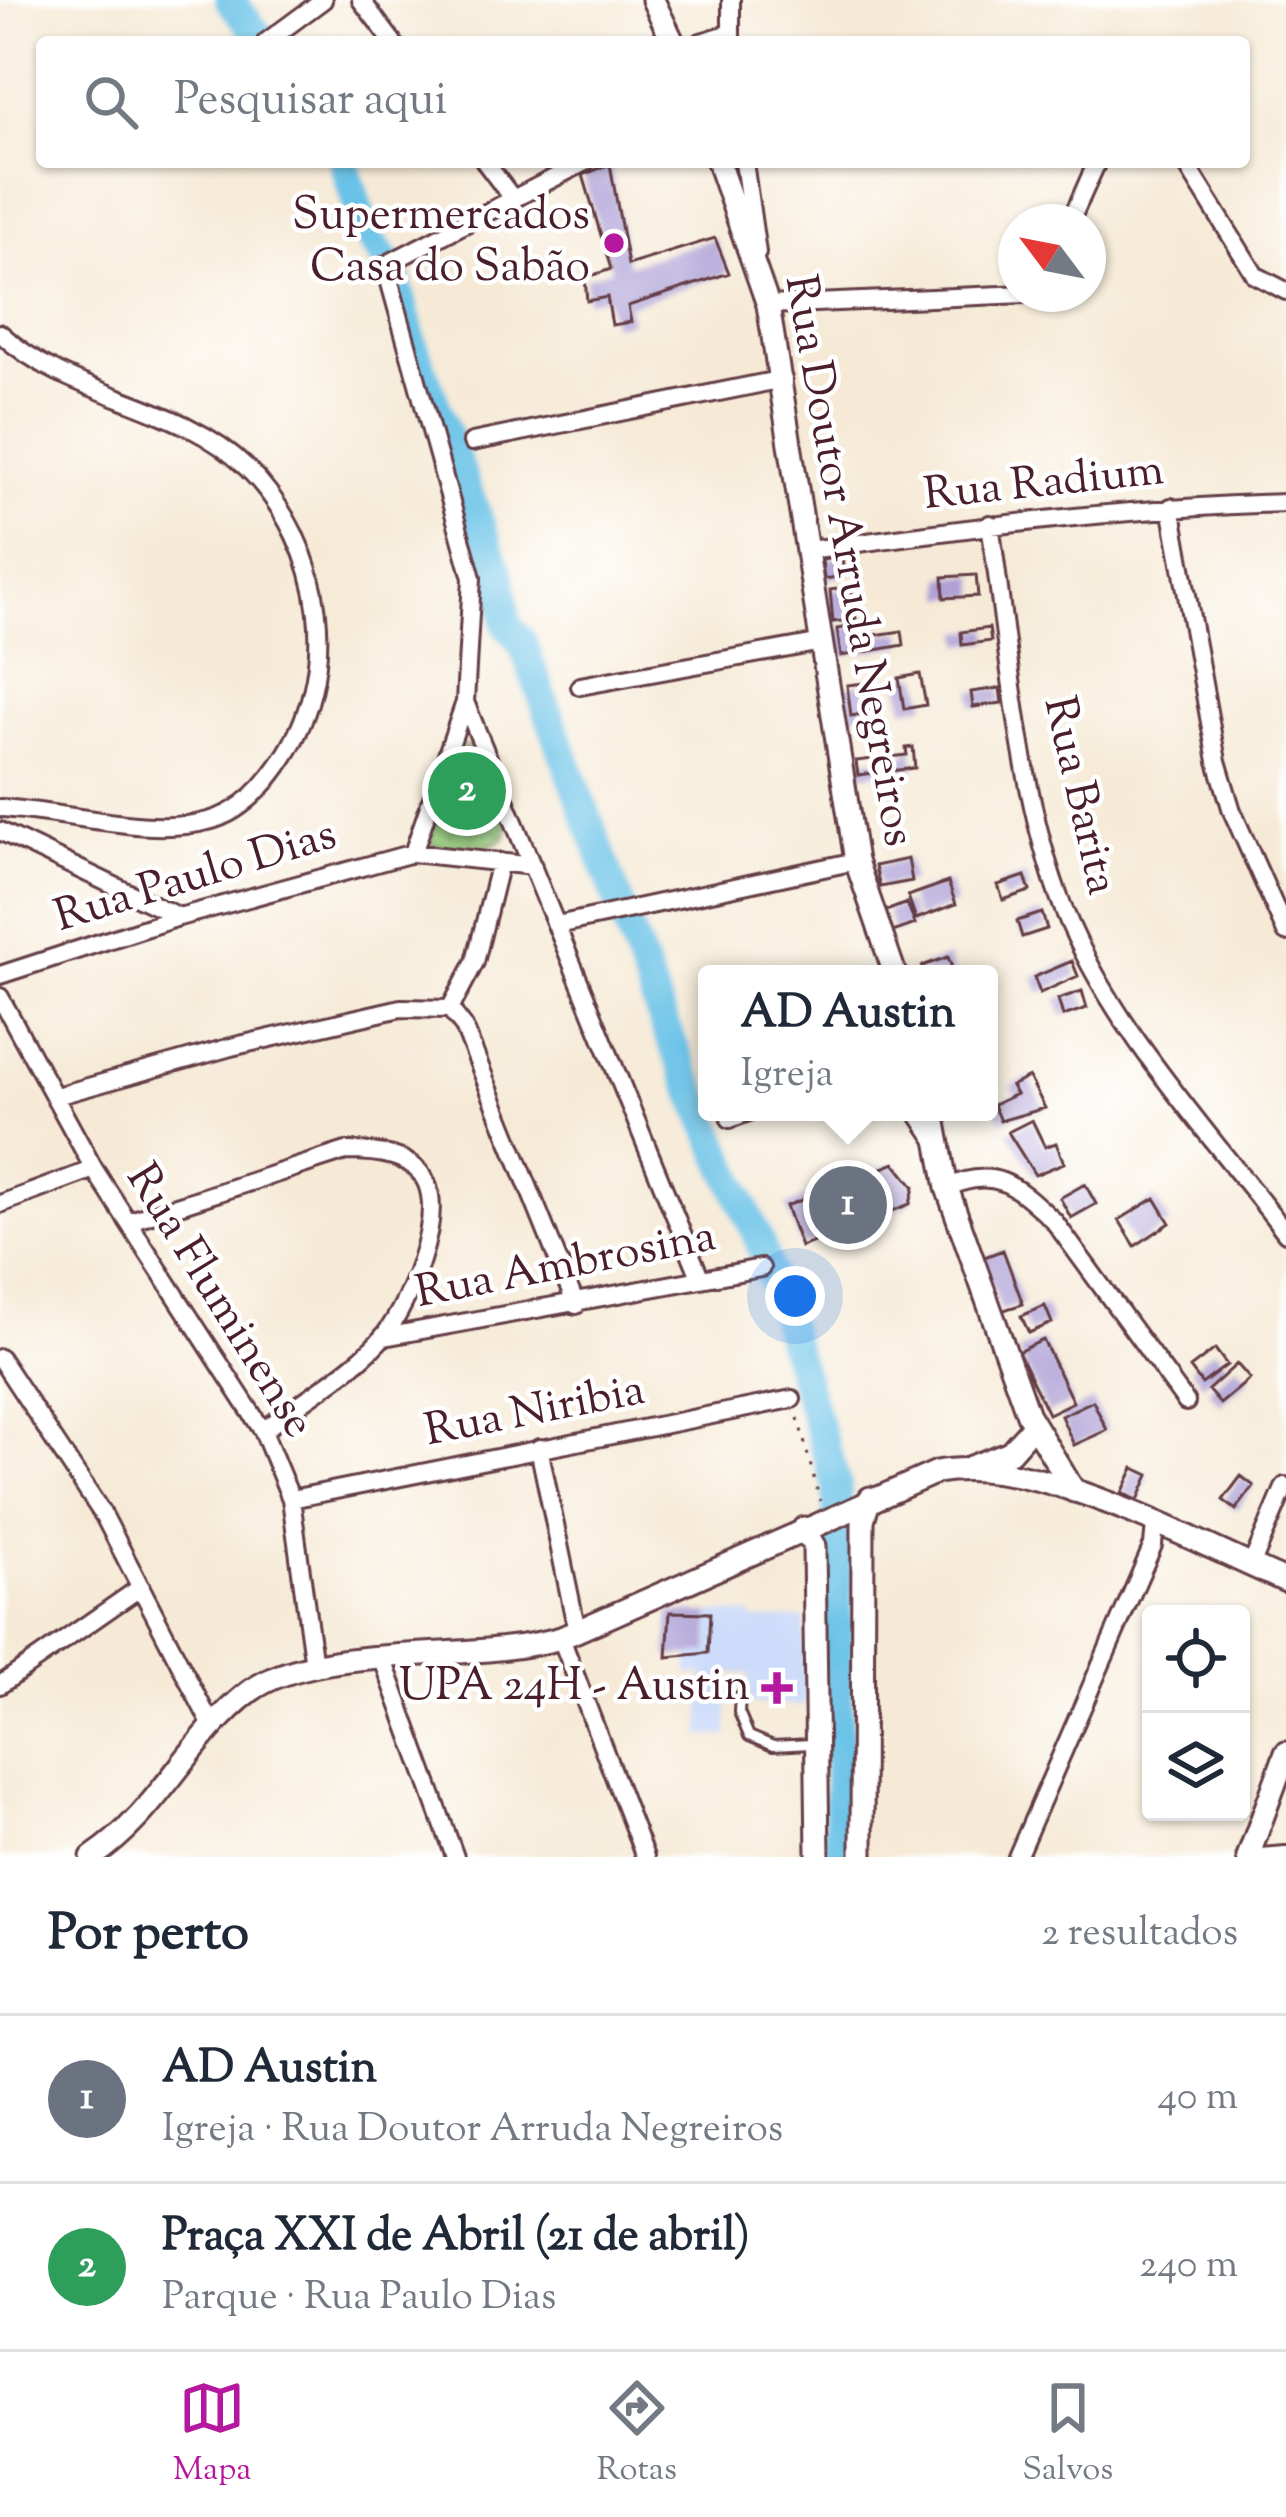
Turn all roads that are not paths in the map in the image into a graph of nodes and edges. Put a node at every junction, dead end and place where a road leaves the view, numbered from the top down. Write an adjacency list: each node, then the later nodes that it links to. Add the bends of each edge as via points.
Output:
1 (323, 0): 5 (street)
2 (361, 0): 6 (street)
3 (653, 0): 7 (main road)
4 (731, 0): 8 (street)
5 (274, 36)
6 (388, 36)
7 (670, 36)
8 (731, 36)
9 (490, 168): 15 (street)
10 (573, 168): 15 (street)
11 (720, 168): 17 (main road, Rua Doutor Arruda Negreiros)
12 (745, 168): 17 (street)
13 (1094, 168): 16 (street)
14 (1189, 168): 18 (street, via 1255,274)
15 (513, 199): 30 (street, via 386,266 472,578)
16 (1078, 204)
17 (759, 266): 20 (main road, Rua Doutor Arruda Negreiros)
18 (1286, 291)
19 (998, 295): 20 (street)
20 (768, 305): 22 (main road, Rua Doutor Arruda Negreiros)
21 (0, 333): 31 (street, via 44,366 208,439 244,464 308,567 320,660 291,748 234,811 177,826)
22 (783, 379): 23 (street); 27 (main road, Rua Doutor Arruda Negreiros)
23 (472, 442)
24 (1286, 503): 25 (street, Rua Radium)
25 (1171, 507): 26 (street, Rua Radium); 39 (street, via 1217,761)
26 (990, 524): 27 (street, Rua Radium); 52 (street, Rua Barita, via 1037,819 1063,909 1155,1062)
27 (810, 550): 28 (main road, Rua Doutor Arruda Negreiros)
28 (822, 642): 29 (street); 34 (main road, Rua Doutor Arruda Negreiros)
29 (580, 686)
30 (466, 702): 33 (street); 36 (street)
31 (0, 808)
32 (0, 831): 37 (street)
33 (413, 853): 35 (street, Rua Paulo Dias); 37 (street, Rua Paulo Dias)
34 (856, 861): 38 (street); 40 (main road, Rua Doutor Arruda Negreiros)
35 (500, 862): 36 (street, Rua Paulo Dias); 43 (street, via 475,962)
36 (532, 866): 38 (street)
37 (179, 916): 41 (street, Rua Paulo Dias)
38 (557, 926): 54 (street)
39 (1286, 932)
40 (893, 965)
41 (0, 975)
42 (0, 997): 44 (street, Rua Fluminense)
43 (450, 1009): 44 (street, via 401,1008); 55 (street)
44 (56, 1096): 48 (street, Rua Fluminense)
45 (923, 1121): 47 (street)
46 (934, 1121): 47 (main road)
47 (937, 1143): 49 (main road)
48 (94, 1169): 50 (street); 51 (street, Rua Fluminense)
49 (947, 1188): 59 (street, via 988,1176 1054,1221); 60 (main road)
50 (0, 1204)
51 (130, 1221): 56 (street, via 310,1158 376,1151 405,1161 426,1183 430,1210 417,1273); 61 (street, Rua Fluminense)
52 (1286, 1233)
53 (761, 1268): 54 (street, Rua Ambrosina)
54 (700, 1277): 55 (street, Rua Ambrosina)
55 (576, 1305): 56 (street, Rua Ambrosina)
56 (384, 1337): 61 (street)
57 (0, 1358): 72 (street)
58 (793, 1399): 62 (street, Rua Niribia)
59 (1186, 1402)
60 (1033, 1426): 63 (main road, via 1010,1453); 65 (main road)
61 (263, 1431): 67 (street, Rua Fluminense)
62 (539, 1448): 67 (street, Rua Niribia); 73 (street)
63 (971, 1467): 65 (main road); 66 (main road)
64 (1285, 1486): 70 (street)
65 (1074, 1491): 69 (main road)
66 (870, 1498): 68 (main road); 86 (main road, via 863,1520)
67 (291, 1499): 75 (street, Rua Fluminense)
68 (818, 1522): 73 (main road); 79 (main road)
69 (1155, 1525): 70 (main road); 87 (street)
70 (1251, 1566): 71 (main road)
71 (1286, 1581)
72 (141, 1587): 76 (street); 78 (street)
73 (569, 1635): 74 (main road, via 496,1653); 84 (street)
74 (382, 1658): 75 (main road); 83 (street)
75 (314, 1666): 78 (main road, via 250,1691)
76 (0, 1685)
77 (740, 1696): 79 (lane, via 749,1736 773,1746)
78 (213, 1728): 82 (main road, via 141,1819)
79 (818, 1744): 85 (main road)
80 (1286, 1754): 88 (main road)
81 (1286, 1855): 89 (street)
82 (92, 1857)
83 (454, 1857)
84 (645, 1857)
85 (818, 1857)
86 (862, 1857)
87 (1017, 1857)
88 (1248, 1857)
89 (1261, 1857)

